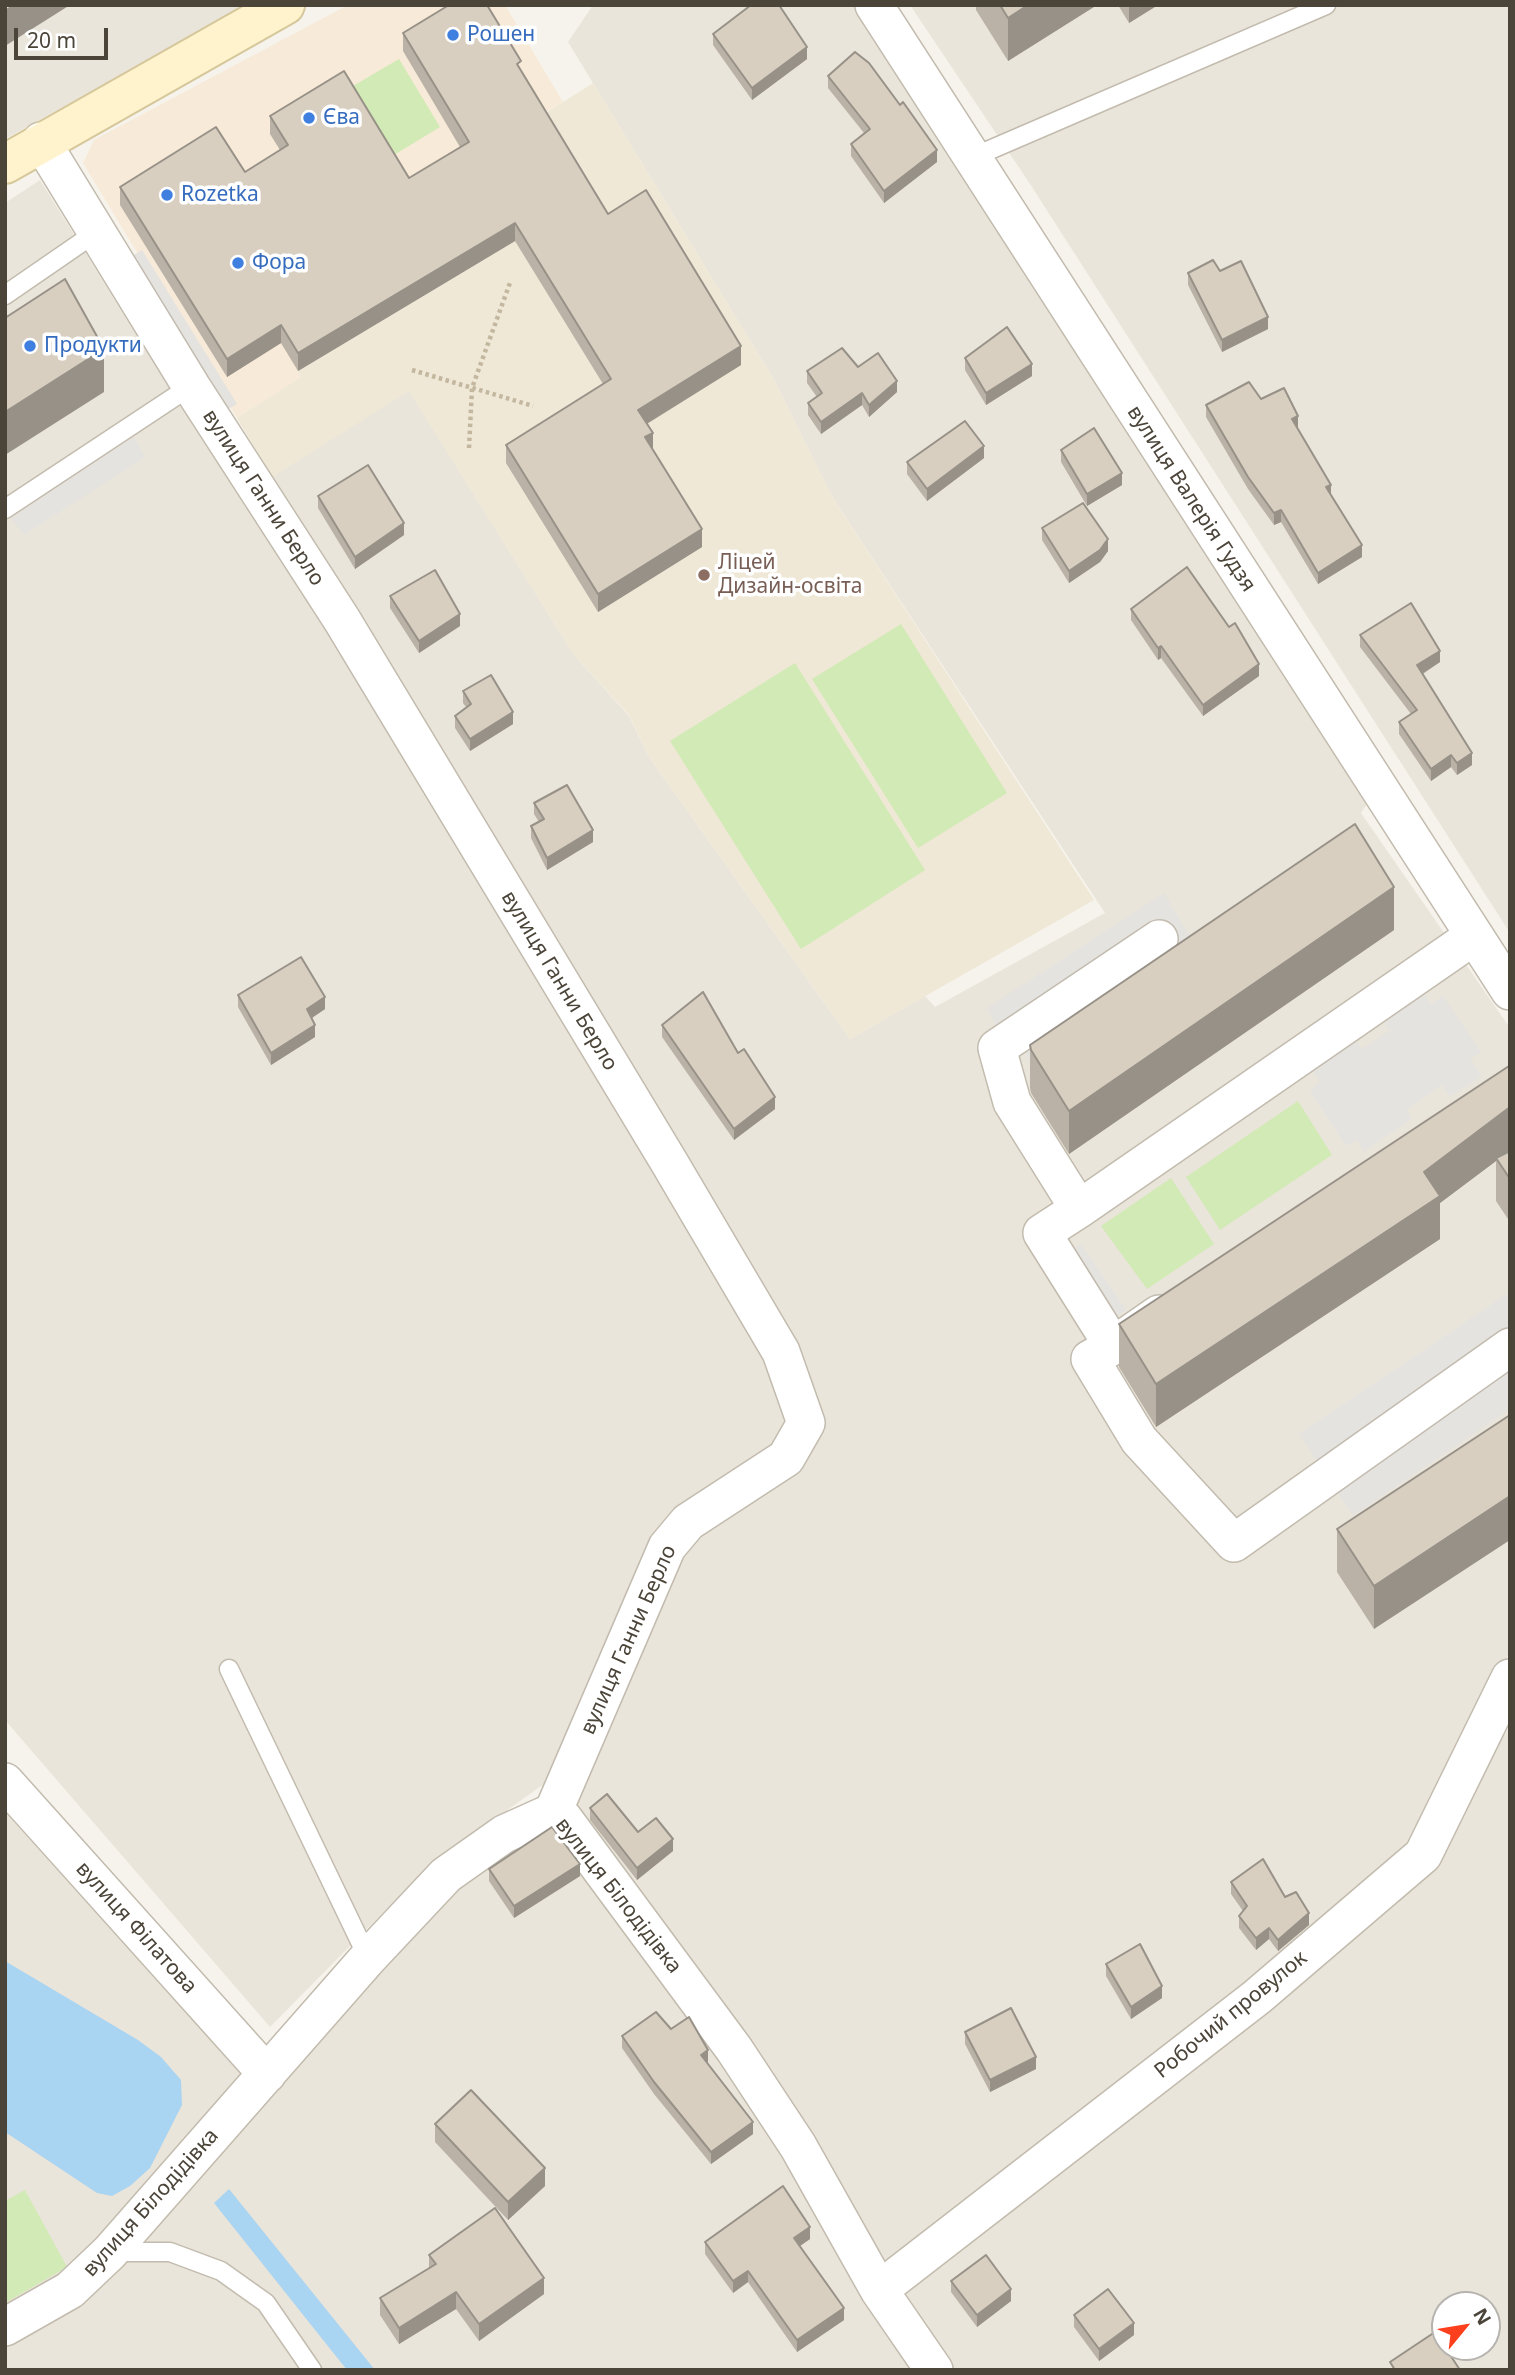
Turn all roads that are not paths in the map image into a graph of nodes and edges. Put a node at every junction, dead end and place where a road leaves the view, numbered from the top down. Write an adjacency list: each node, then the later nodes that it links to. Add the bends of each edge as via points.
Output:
1 (285, 5): 4 (main road)
2 (874, 5): 5 (street, вулиця Валерія Гудзя)
3 (1325, 5): 5 (lane)
4 (41, 141): 6 (main road); 7 (street, вулиця Ганни Берло)
5 (971, 158): 11 (street, вулиця Валерія Гудзя)
6 (5, 164)
7 (98, 231): 8 (lane); 9 (street, вулиця Ганни Берло)
8 (5, 295)
9 (191, 386): 10 (lane); 21 (street, вулиця Ганни Берло, via 342,620 669,1162 780,1352 806,1423 786,1458 688,1522 667,1547)
10 (5, 509)
11 (1474, 936): 13 (street, вулиця Валерія Гудзя); 14 (street)
12 (1159, 939): 14 (street, via 997,1048 1012,1102)
13 (1510, 991)
14 (1079, 1209): 16 (street, via 1042,1233)
15 (1192, 1293): 16 (street)
16 (1113, 1346): 17 (street, via 1090,1359 1139,1440 1234,1543)
17 (1510, 1347)
18 (229, 1669): 22 (lane)
19 (1510, 1678): 25 (street, Робочий провулок, via 1423,1855 1257,1997)
20 (5, 1782): 23 (street, вулиця Філатова)
21 (553, 1812): 22 (street, вулиця Білодідівка, via 504,1834 446,1875); 25 (street, вулиця Білодідівка, via 563,1818 734,2049 798,2146)
22 (368, 1958): 23 (street, вулиця Білодідівка)
23 (267, 2074): 24 (street, вулиця Білодідівка)
24 (110, 2252): 26 (street, вулиця Білодідівка, via 70,2290); 27 (lane, via 170,2252 221,2271 266,2303)
25 (879, 2290): 28 (street, вулиця Білодідівка)
26 (5, 2327)
27 (312, 2370)
28 (934, 2370)

